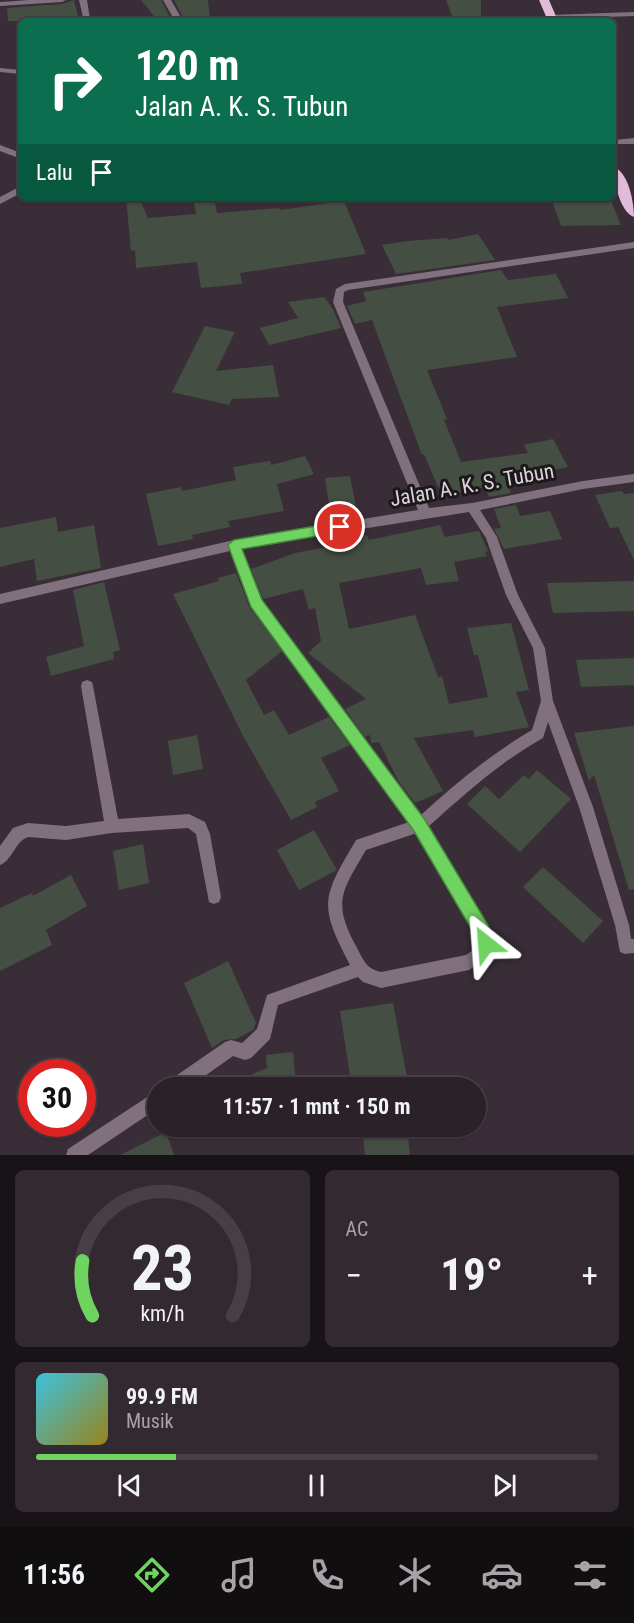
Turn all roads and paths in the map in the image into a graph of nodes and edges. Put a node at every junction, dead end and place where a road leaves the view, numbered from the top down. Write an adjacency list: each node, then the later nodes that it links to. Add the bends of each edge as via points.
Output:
1 (62, 0): 5 (street)
2 (83, 0): 7 (street)
3 (167, 0): 8 (street)
4 (544, 0): 9 (highway)
5 (2, 4)
6 (634, 14): 10 (street)
7 (87, 17)
8 (177, 18)
9 (552, 18)
10 (568, 18)
11 (0, 70): 12 (street)
12 (18, 72)
13 (634, 141): 14 (street)
14 (616, 142)
15 (0, 148): 16 (street)
16 (18, 155)
17 (616, 175): 20 (highway)
18 (18, 191): 19 (street)
19 (0, 201)
20 (634, 213)
21 (634, 245): 24 (street, via 345,287 339,291 338,302)
22 (634, 478): 23 (street, Jalan A. K. S. Tubun)
23 (472, 507): 24 (street, Jalan A. K. S. Tubun); 28 (street, via 491,537 512,595 539,648)
24 (425, 512): 25 (street, Jalan A. K. S. Tubun)
25 (234, 545): 26 (street, Jalan A. K. S. Tubun); 29 (street, via 256,603)
26 (0, 599)
27 (87, 686): 30 (street)
28 (547, 701): 29 (street, via 538,734 508,751); 33 (street, via 586,807 622,925 625,947)
29 (420, 825): 34 (street, via 361,845 335,889 336,924); 34 (street, via 486,944 469,962 381,980 368,977)
30 (112, 826): 31 (street, via 66,833 28,830 18,833); 32 (street, via 195,823 203,834)
31 (0, 858)
32 (214, 897)
33 (634, 946)
34 (360, 969): 35 (street, via 272,1000 264,1033 245,1052 231,1048)
35 (188, 1077)
36 (147, 1105): 37 (street)
37 (74, 1155)

